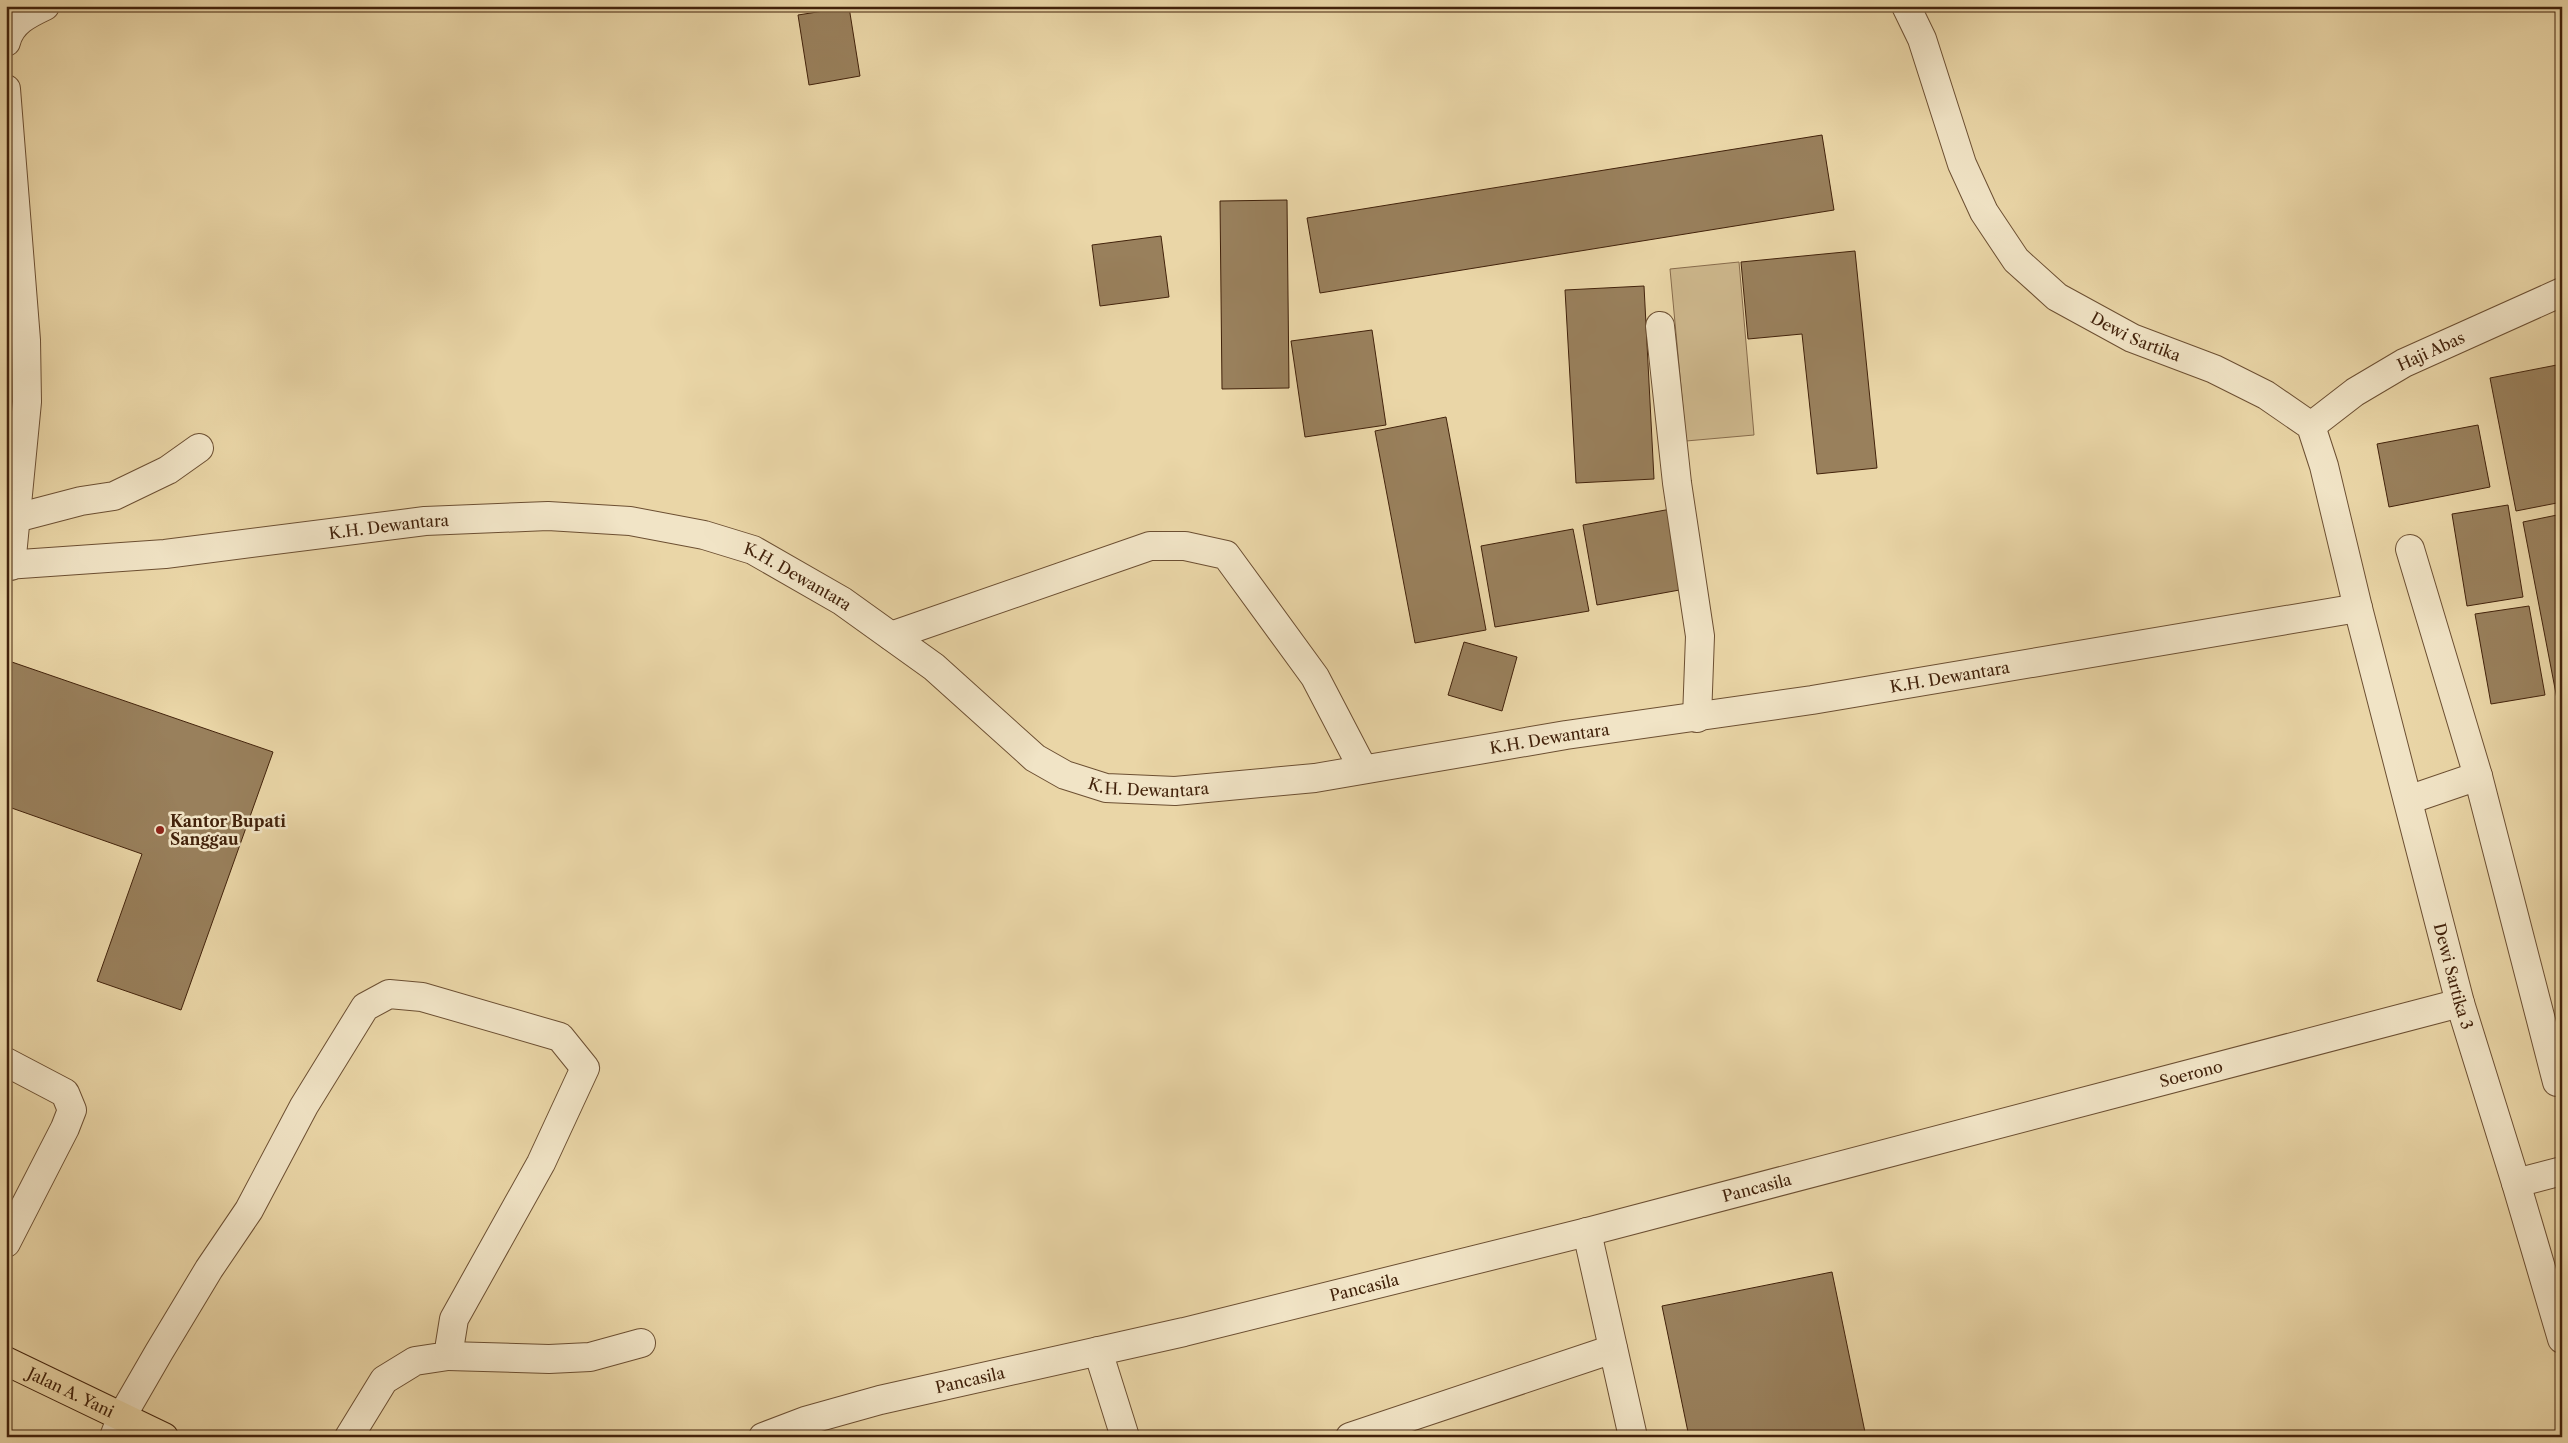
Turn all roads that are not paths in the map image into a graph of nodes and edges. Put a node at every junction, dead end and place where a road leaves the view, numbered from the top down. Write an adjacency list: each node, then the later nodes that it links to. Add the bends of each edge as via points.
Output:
1 (45, 6): 5 (street, via 26,15 9,32)
2 (1906, 6): 4 (street, Dewi Sartika)
3 (1922, 6): 4 (street, Dewi Sartika)
4 (1922, 39): 9 (street, Dewi Sartika, via 1962,164 1984,212 2016,260 2057,297 2132,338 2214,370 2266,395)
5 (6, 42)
6 (6, 89): 11 (street, via 26,340 27,402)
7 (2562, 292): 9 (street, Haji Abas, via 2404,363 2355,392)
8 (1660, 326): 16 (street, via 1677,483 1700,636)
9 (2311, 426): 14 (street, via 2326,474)
10 (199, 448): 11 (street, via 168,470 114,496)
11 (16, 518): 13 (street)
12 (2410, 548): 18 (street)
13 (8, 566): 15 (street, K.H. Dewantara, via 166,554 424,521 548,516 630,521 704,535 753,550 842,601)
14 (2358, 608): 16 (street, K.H. Dewantara); 19 (street, Dewi Sartika 3)
15 (891, 636): 17 (street, K.H. Dewantara, via 934,667 1034,758 1065,775 1106,788 1176,791 1315,778); 17 (street, via 1150,546 1185,546 1226,555 1315,677)
16 (1697, 718): 17 (street, K.H. Dewantara, via 1566,734)
17 (1363, 769)
18 (2478, 776): 19 (street); 22 (street)
19 (2408, 800): 20 (street, Dewi Sartika 3)
20 (2460, 1003): 23 (street, Soerono); 25 (street, Dewi Sartika 3)
21 (6, 1062): 27 (street, via 65,1093 72,1110)
22 (2556, 1082)
23 (1922, 1144): 26 (street, Pancasila)
24 (2562, 1171): 25 (street)
25 (2516, 1183): 28 (street, Dewi Sartika 3)
26 (1586, 1232): 30 (street); 31 (street, Pancasila)
27 (6, 1243)
28 (2562, 1339)
29 (642, 1343): 32 (street, via 590,1357)
30 (1613, 1349): 39 (street); 40 (street)
31 (1098, 1352): 37 (street, Pancasila, via 880,1400 805,1421); 38 (street)
32 (448, 1356): 34 (street, via 454,1318 541,1163 585,1068 560,1037 422,997 389,994 365,1007 343,1041 249,1210 204,1277); 36 (street, via 415,1361 384,1380)
33 (6, 1361): 34 (highway, Jalan A. Yani)
34 (118, 1426): 35 (highway, Jalan A. Yani)
35 (164, 1437)
36 (349, 1437)
37 (763, 1437)
38 (1125, 1437)
39 (1350, 1437)
40 (1632, 1437)

